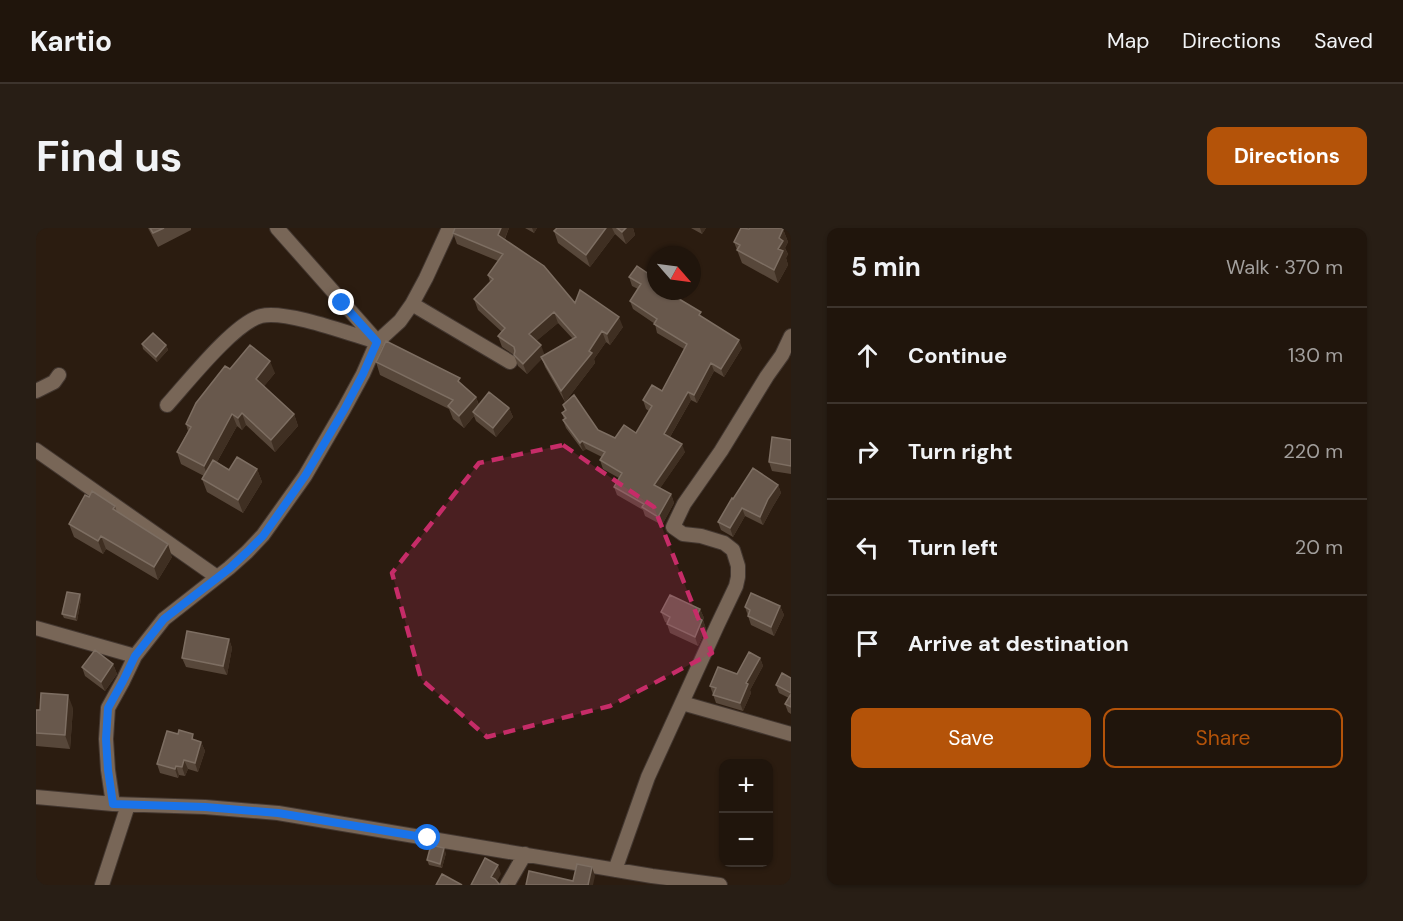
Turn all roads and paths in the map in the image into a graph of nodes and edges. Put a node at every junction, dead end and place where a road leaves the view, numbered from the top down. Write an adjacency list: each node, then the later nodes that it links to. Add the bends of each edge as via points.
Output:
1 (277, 228): 5 (street)
2 (448, 228): 3 (street)
3 (412, 304): 5 (street); 7 (street)
4 (791, 336): 6 (street)
5 (377, 342): 10 (street, via 296,319 257,317 233,333); 12 (street, via 344,410 305,476 263,536)
6 (787, 352): 15 (street, via 767,376 673,527 683,534 724,543 733,550 738,566 736,586)
7 (510, 362)
8 (60, 375): 9 (street)
9 (36, 391)
10 (167, 405)
11 (36, 450): 12 (street)
12 (217, 577): 14 (street, via 164,619)
13 (36, 628): 14 (street)
14 (135, 656): 18 (street, via 108,708 106,739)
15 (682, 704): 16 (street); 21 (street, via 648,777)
16 (791, 734)
17 (36, 797): 18 (street)
18 (113, 804): 19 (street)
19 (128, 805): 20 (street, via 278,813); 22 (street)
20 (525, 854): 21 (street); 23 (street)
21 (615, 870): 24 (street)
22 (102, 885)
23 (507, 885)
24 (720, 885)

